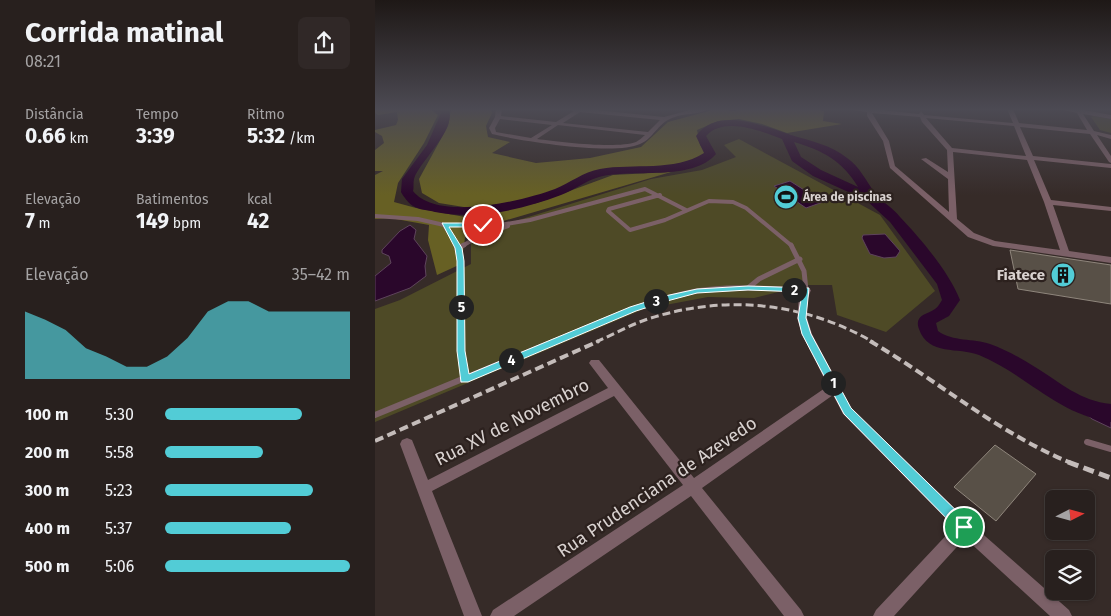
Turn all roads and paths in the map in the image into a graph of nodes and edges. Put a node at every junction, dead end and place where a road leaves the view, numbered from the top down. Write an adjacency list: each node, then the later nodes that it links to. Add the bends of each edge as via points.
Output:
1 (525, 138): 7 (street)
2 (646, 138): 7 (street, via 627,146 587,146)
3 (885, 138): 20 (street, via 892,167)
4 (941, 138): 8 (street)
5 (1021, 138): 10 (street)
6 (1096, 138): 11 (street)
7 (533, 139)
8 (950, 150): 10 (street); 13 (street)
9 (924, 159): 13 (street)
10 (1029, 159): 12 (street); 15 (street)
11 (1111, 161)
12 (1111, 166)
13 (951, 178): 20 (street)
14 (660, 195): 17 (lane); 17 (lane, via 609,209 609,213 630,230); 19 (lane, via 645,189)
15 (1048, 202): 16 (street); 23 (street)
16 (1111, 209)
17 (686, 210): 24 (lane, via 709,202 733,202 775,230 790,243)
18 (375, 216): 21 (lane, via 418,219)
19 (530, 220): 21 (lane, via 500,225); 22 (lane, via 487,233)
20 (953, 220): 23 (street, via 971,235 993,243)
21 (444, 225): 22 (lane)
22 (458, 248): 29 (lane, via 461,351)
23 (1066, 254): 25 (street)
24 (800, 259): 26 (lane, via 759,279); 27 (lane)
25 (1111, 260)
26 (748, 288): 27 (lane); 29 (lane, via 697,291 665,298)
27 (806, 290): 30 (street, bridge, via 802,318)
28 (595, 363): 31 (street)
29 (465, 379): 32 (lane)
30 (835, 387): 36 (street, Rua Prudenciana de Azevedo); 38 (street, via 847,411)
31 (615, 390): 36 (street); 37 (street, Rua XV de Novembro)
32 (375, 415)
33 (1087, 442): 35 (lane)
34 (407, 444): 37 (street)
35 (1111, 449)
36 (692, 487): 40 (street, Rua Prudenciana de Azevedo); 41 (street)
37 (425, 488): 39 (street)
38 (964, 527): 42 (street); 43 (street)
39 (473, 616)
40 (499, 616)
41 (795, 616)
42 (882, 616)
43 (1063, 616)

